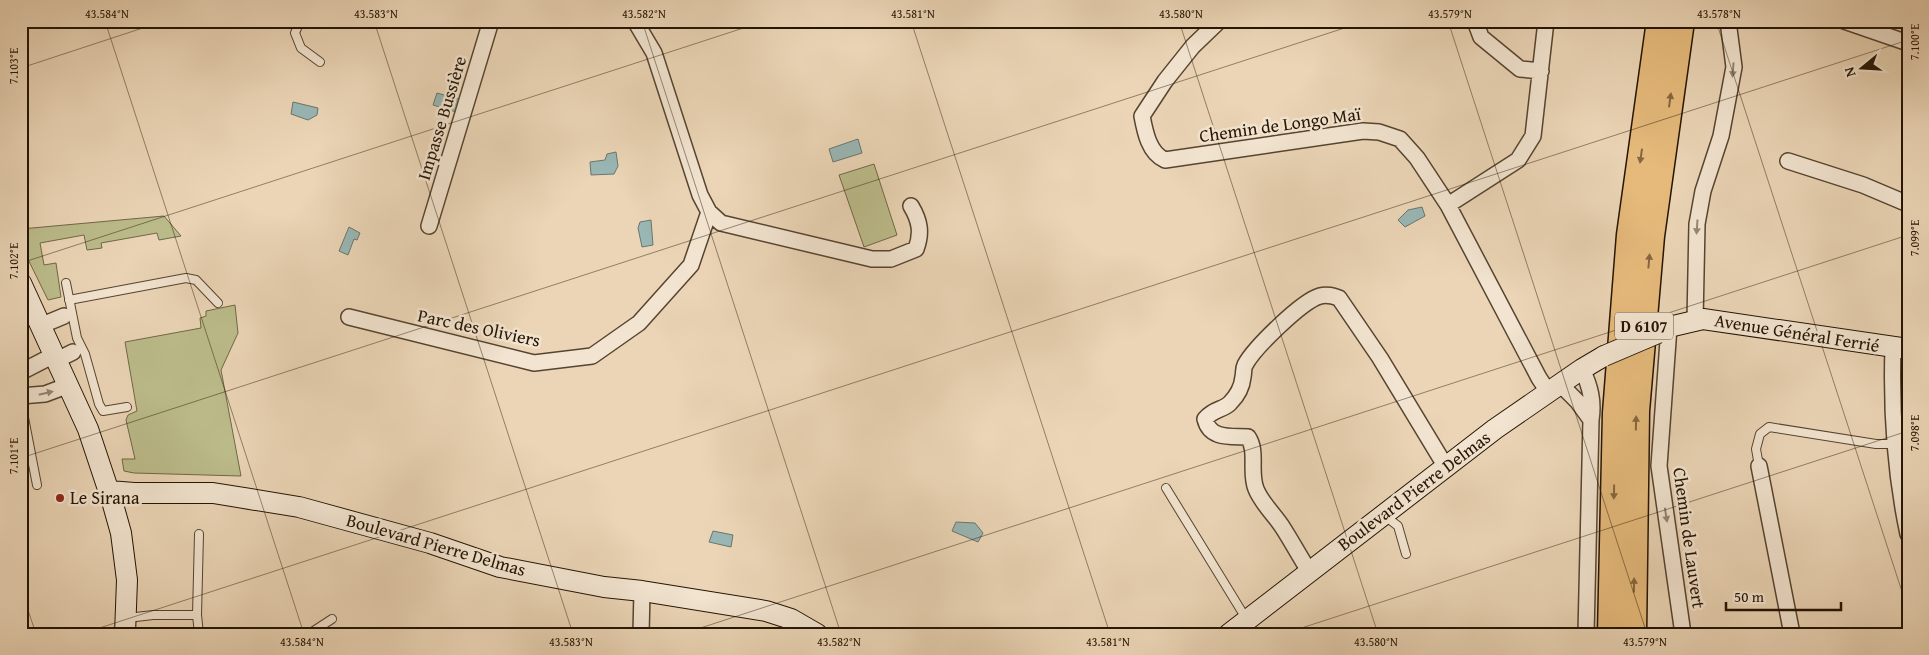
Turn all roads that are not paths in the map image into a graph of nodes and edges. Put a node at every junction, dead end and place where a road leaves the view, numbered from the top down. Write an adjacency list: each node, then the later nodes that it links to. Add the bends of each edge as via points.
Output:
1 (300, 21): 12 (lane, via 295,33 301,48)
2 (491, 21): 19 (street, Impasse Bussière)
3 (635, 21): 18 (street, via 654,53 700,195)
4 (1219, 21): 16 (street, Chemin de Longo Maï, via 1187,53 1142,116 1146,138 1159,157 1165,160 1363,131 1380,132 1400,139 1417,158)
5 (1475, 21): 13 (street, via 1481,37 1520,69)
6 (1546, 21): 13 (street)
7 (1660, 21): 61 (highway, D 6107, one-way to 61, via 1630,235 1616,403)
8 (1682, 21): 62 (highway, D 6107, one-way to 8, via 1636,411 1651,236)
9 (1728, 21): 26 (street, one-way to 26, via 1734,67 1721,136 1703,191 1697,224)
10 (1844, 21): 11 (street)
11 (1908, 43)
12 (320, 62)
13 (1541, 71): 16 (street, via 1533,136 1518,160)
14 (1788, 161): 15 (street, via 1863,185)
15 (1908, 204)
16 (1448, 205): 35 (street, Chemin de Longo Maï, via 1538,378)
17 (911, 206): 18 (street, via 921,235 916,249 891,259 872,259 721,223)
18 (709, 212): 25 (street, Parc des Oliviers, via 690,265 639,324 592,356 534,363)
19 (429, 226)
20 (21, 283): 27 (street)
21 (66, 284): 22 (lane)
22 (68, 300): 23 (lane, via 186,278 196,280); 24 (lane)
23 (218, 303)
24 (68, 315): 27 (street); 30 (lane, via 76,338)
25 (349, 317)
26 (1695, 321): 28 (street, Avenue Général Ferrié); 29 (street, Avenue Général Ferrié, via 1703,319)
27 (40, 326): 30 (street)
28 (1664, 330): 31 (street, Avenue Général Ferrié, bridge); 63 (street, Chemin de Lauvert, one-way to 63, via 1659,466)
29 (1900, 348): 39 (street)
30 (66, 354): 33 (street); 34 (street); 37 (lane, via 85,354 103,411)
31 (1604, 356): 32 (street, Boulevard Pierre Delmas)
32 (1582, 369): 35 (street, Boulevard Pierre Delmas); 38 (street, via 1593,405)
33 (21, 372)
34 (69, 385): 36 (street, one-way to 34, via 44,394); 44 (street)
35 (1555, 389): 38 (street, via 1578,402); 41 (street, Boulevard Pierre Delmas)
36 (22, 395): 42 (lane)
37 (127, 407)
38 (1591, 420): 60 (street)
39 (1895, 444): 40 (lane, via 1876,444 1770,427 1760,434 1756,449); 47 (street)
40 (1758, 466): 64 (street)
41 (1446, 467): 45 (street, Boulevard Pierre Delmas); 49 (street, via 1380,358 1339,298 1329,294 1319,296 1296,310 1244,366 1239,390 1228,406 1216,409 1205,420 1211,432 1219,436 1248,437 1253,444 1256,489)
42 (37, 485)
43 (1166, 488): 53 (lane)
44 (109, 491): 50 (street, Boulevard Pierre Delmas, via 212,493 299,507 430,542 500,567); 54 (street, via 121,534 127,580)
45 (1384, 515): 48 (lane, via 1398,526); 49 (street, Boulevard Pierre Delmas)
46 (199, 534): 51 (lane)
47 (1908, 534)
48 (1406, 554)
49 (1309, 571): 53 (street, Boulevard Pierre Delmas)
50 (642, 591): 57 (street); 58 (street, Boulevard Pierre Delmas, via 766,611 791,618)
51 (197, 615): 54 (lane, via 153,615); 55 (lane)
52 (332, 619): 56 (lane)
53 (1247, 620): 59 (street, Boulevard Pierre Delmas)
54 (125, 626)
55 (199, 634)
56 (309, 634)
57 (641, 634)
58 (818, 634)
59 (1229, 634)
60 (1586, 634)
61 (1611, 634)
62 (1633, 634)
63 (1683, 634)
64 (1792, 634)

